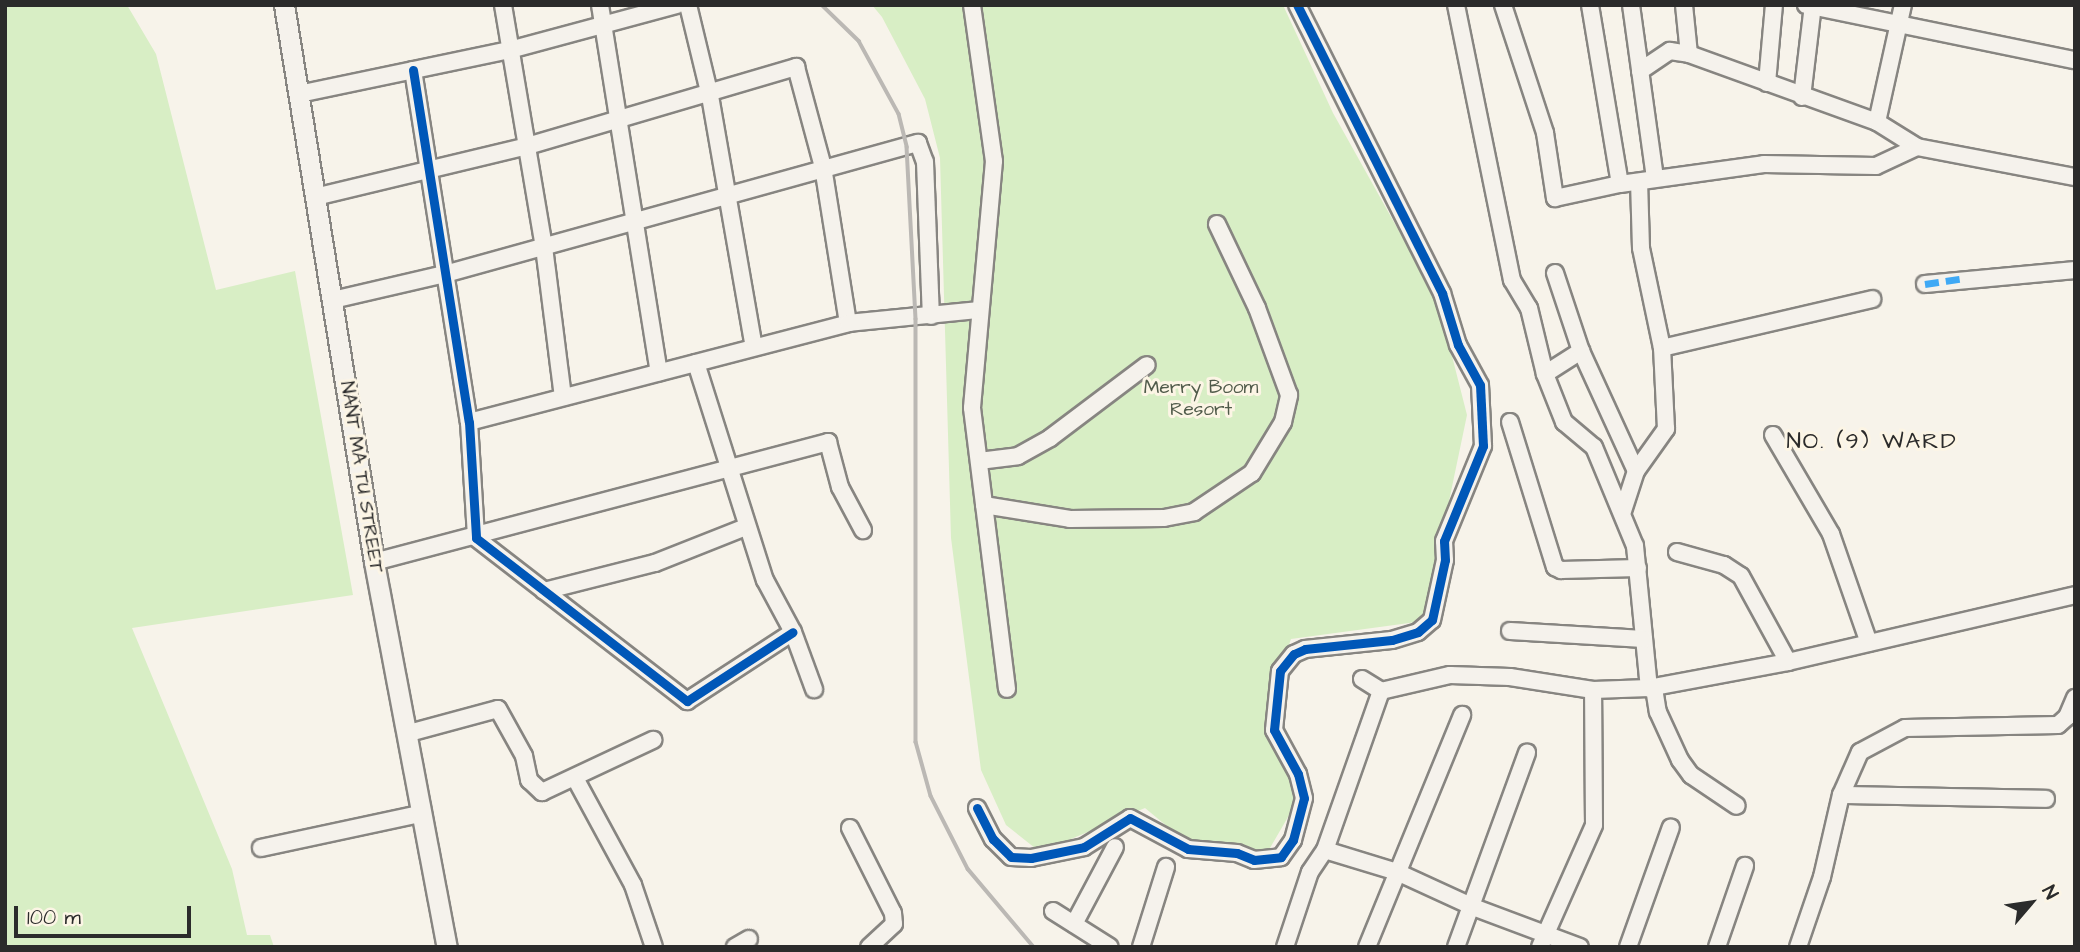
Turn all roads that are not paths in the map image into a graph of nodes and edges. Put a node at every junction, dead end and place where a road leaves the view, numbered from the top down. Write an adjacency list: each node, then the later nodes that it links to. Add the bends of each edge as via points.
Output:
1 (284, 5): 24 (main road, NANT MA TU STREET)
2 (503, 5): 18 (street)
3 (600, 5): 16 (street)
4 (677, 5): 16 (street)
5 (688, 5): 25 (street)
6 (972, 5): 47 (street, via 994,161)
7 (1297, 5): 94 (street, via 1442,293 1458,345 1480,385 1483,446 1444,541 1445,560 1432,620 1418,632 1392,640 1305,649 1294,654 1280,671 1274,730 1298,774 1304,798 1293,839 1282,857 1254,860 1237,853 1188,849 1130,818 1084,847 1031,858 1011,856 993,839)
8 (1456, 5): 56 (street, via 1512,280 1529,308)
9 (1503, 5): 35 (street, via 1545,133 1555,198)
10 (1590, 5): 35 (street)
11 (1631, 5): 22 (street)
12 (1684, 5): 19 (street)
13 (1774, 5): 23 (street)
14 (1903, 5): 17 (street)
15 (1811, 6): 17 (street); 26 (street)
16 (603, 24): 18 (street); 27 (street)
17 (1898, 27): 20 (street); 28 (street)
18 (510, 50): 21 (street); 29 (street)
19 (1689, 54): 22 (street, via 1670,51); 23 (street)
20 (2075, 60)
21 (413, 70): 24 (street); 32 (street)
22 (1640, 71): 34 (street)
23 (1767, 83): 26 (street)
24 (299, 94): 37 (main road, NANT MA TU STREET)
25 (710, 96): 27 (street); 31 (street, via 796,67); 36 (street)
26 (1802, 97): 28 (street)
27 (615, 120): 29 (street); 38 (street)
28 (1877, 122): 30 (street)
29 (524, 147): 32 (street); 40 (street)
30 (1917, 147): 33 (street); 34 (street, via 1876,166 1765,164)
31 (823, 167): 36 (street); 48 (street, via 918,143 925,162); 49 (street)
32 (427, 171): 37 (street); 43 (street)
33 (2075, 177)
34 (1647, 180): 35 (street); 51 (street, via 1641,248)
35 (1620, 184)
36 (728, 195): 38 (street); 50 (street)
37 (315, 197): 46 (main road, NANT MA TU STREET)
38 (635, 221): 40 (street); 55 (street)
39 (1217, 225): 64 (street, via 1257,308 1289,395 1283,422 1252,473 1194,512 1164,518 1070,519)
40 (544, 247): 43 (street); 57 (street)
41 (2075, 270): 44 (street)
42 (1555, 273): 52 (street)
43 (445, 274): 46 (street); 58 (street)
44 (1925, 284)
45 (1872, 299): 51 (street)
46 (333, 300): 70 (main road, NANT MA TU STREET)
47 (979, 310): 48 (street); 61 (street, via 972,408)
48 (931, 316): 49 (street)
49 (848, 323): 50 (street)
50 (754, 347): 53 (street)
51 (1662, 348): 62 (street, via 1666,429)
52 (1581, 351): 56 (street); 62 (street)
53 (696, 363): 55 (street); 63 (street)
54 (1147, 365): 61 (street, via 1051,438 1018,456)
55 (659, 372): 57 (street)
56 (1545, 374): 65 (street, via 1564,422 1594,447)
57 (563, 397): 58 (street)
58 (469, 422): 68 (street)
59 (1510, 422): 71 (street, via 1555,567)
60 (1773, 435): 77 (street, via 1831,534)
61 (979, 461): 64 (street)
62 (1636, 471): 65 (street)
63 (727, 472): 66 (street); 67 (street, via 828,442 840,487); 68 (street)
64 (984, 505): 82 (street)
65 (1623, 511): 71 (street)
66 (746, 527): 72 (street, via 655,564); 75 (street, via 765,580)
67 (863, 530)
68 (475, 538): 70 (street); 72 (street)
69 (1677, 552): 78 (street, via 1724,565 1741,576)
70 (374, 562): 87 (main road, NANT MA TU STREET)
71 (1638, 568): 76 (street)
72 (544, 591): 75 (street, via 687,701)
73 (2075, 595): 77 (street)
74 (1510, 631): 76 (street)
75 (793, 632): 81 (street)
76 (1644, 639): 80 (street)
77 (1869, 643): 78 (street)
78 (1788, 662): 80 (street)
79 (1362, 679): 84 (street)
80 (1652, 688): 83 (street); 93 (street, via 1680,760 1691,775)
81 (814, 689)
82 (1007, 690)
83 (1593, 690): 84 (street, via 1510,677 1450,675); 107 (street, via 1594,825)
84 (1381, 691): 100 (street)
85 (2075, 698): 91 (street, via 2058,725 1905,728 1860,752)
86 (1462, 715): 103 (street)
87 (408, 733): 90 (street, via 498,709 524,756 529,780 542,792); 95 (main road, NANT MA TU STREET)
88 (653, 740): 90 (street)
89 (1527, 753): 104 (street)
90 (575, 778): 109 (street, via 633,885)
91 (1841, 795): 92 (street); 119 (street, via 1822,877)
92 (2046, 799)
93 (1737, 806)
94 (977, 808)
95 (421, 814): 99 (street); 108 (main road, NANT MA TU STREET)
96 (1671, 827): 117 (street)
97 (850, 828): 110 (street, via 893,913 894,923)
98 (1115, 847): 106 (street)
99 (261, 848)
100 (1325, 850): 103 (street); 113 (street, via 1310,872)
101 (1745, 866): 118 (street)
102 (1166, 867): 112 (street)
103 (1397, 872): 104 (street); 114 (street)
104 (1473, 907): 107 (street); 115 (street)
105 (1053, 911): 106 (street)
106 (1074, 924): 111 (street)
107 (1543, 940): 116 (street)
108 (447, 947)
109 (654, 947)
110 (869, 947)
111 (1110, 947)
112 (1141, 947)
113 (1285, 947)
114 (1367, 947)
115 (1456, 947)
116 (1580, 947)
117 (1628, 947)
118 (1717, 947)
119 (1798, 947)

